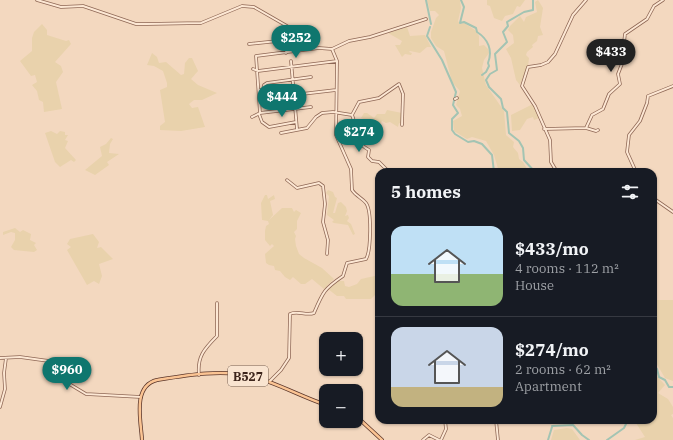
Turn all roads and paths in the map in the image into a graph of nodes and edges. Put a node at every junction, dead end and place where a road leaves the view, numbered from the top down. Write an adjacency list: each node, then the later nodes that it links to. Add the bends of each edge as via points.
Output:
1 (38, 0): 5 (street, via 61,7 83,6 136,24 201,23 242,6 254,7 284,24 290,33)
2 (586, 0): 30 (street, via 573,15 555,54 548,62 528,67 522,82)
3 (663, 0): 29 (street, via 654,6 647,19 625,34 625,56 618,74 620,84 609,94 603,109 592,115)
4 (426, 19): 7 (street, via 370,38 349,41)
5 (287, 40): 6 (street); 8 (street)
6 (249, 44)
7 (332, 49): 8 (street, via 318,48); 10 (street)
8 (286, 53): 13 (street, via 256,56)
9 (291, 61): 11 (street)
10 (337, 61): 11 (street); 18 (street)
11 (292, 66): 13 (street); 15 (street)
12 (253, 69): 13 (street)
13 (256, 70): 17 (street)
14 (311, 77): 15 (street)
15 (292, 80): 17 (street, via 265,84 263,90); 19 (street)
16 (673, 86): 36 (street, via 648,96 640,121 629,135 627,152)
17 (259, 90): 20 (street)
18 (336, 90): 19 (street); 24 (street)
19 (294, 95): 20 (street); 22 (street)
20 (259, 99): 23 (street)
21 (311, 107): 22 (street)
22 (295, 109): 23 (street); 27 (street)
23 (260, 113): 26 (street); 27 (street, via 262,122 269,126)
24 (336, 113): 25 (street); 31 (street, via 322,113 307,128); 45 (street, via 336,135 352,169 352,190 365,203 368,210 369,254 362,261 347,263 343,276 334,280 325,290 314,313 290,314 289,358)
25 (352, 115): 28 (street, via 358,102 382,97 399,84 403,94); 34 (street, via 358,142 369,150 368,157 372,161 379,162)
26 (252, 117)
27 (296, 122): 31 (street)
28 (402, 125)
29 (586, 128): 30 (street); 32 (street)
30 (544, 129): 35 (street, via 550,140 550,162)
31 (297, 130): 33 (street)
32 (598, 130)
33 (281, 132)
34 (385, 168)
35 (554, 168)
36 (634, 168)
37 (287, 180): 40 (street, via 296,188 319,183 323,186 326,204 323,222 327,234)
38 (657, 201): 39 (street)
39 (673, 212)
40 (328, 254)
41 (218, 304): 44 (street, via 217,336 202,352)
42 (0, 358): 43 (street)
43 (6, 358): 46 (street, via 49,361 71,385 86,394); 48 (street, via 5,389)
44 (199, 375): 45 (main road, B527, via 236,374); 46 (main road, B527, via 159,380 148,384 143,389)
45 (269, 382): 47 (main road, B527)
46 (141, 397): 52 (main road, B527)
47 (319, 402)
48 (0, 407)
49 (363, 422): 53 (main road)
50 (445, 424): 55 (street, via 446,429)
51 (496, 424): 56 (street)
52 (142, 440)
53 (382, 440)
54 (423, 440): 55 (street, via 429,435)
55 (440, 440)
56 (498, 440)

